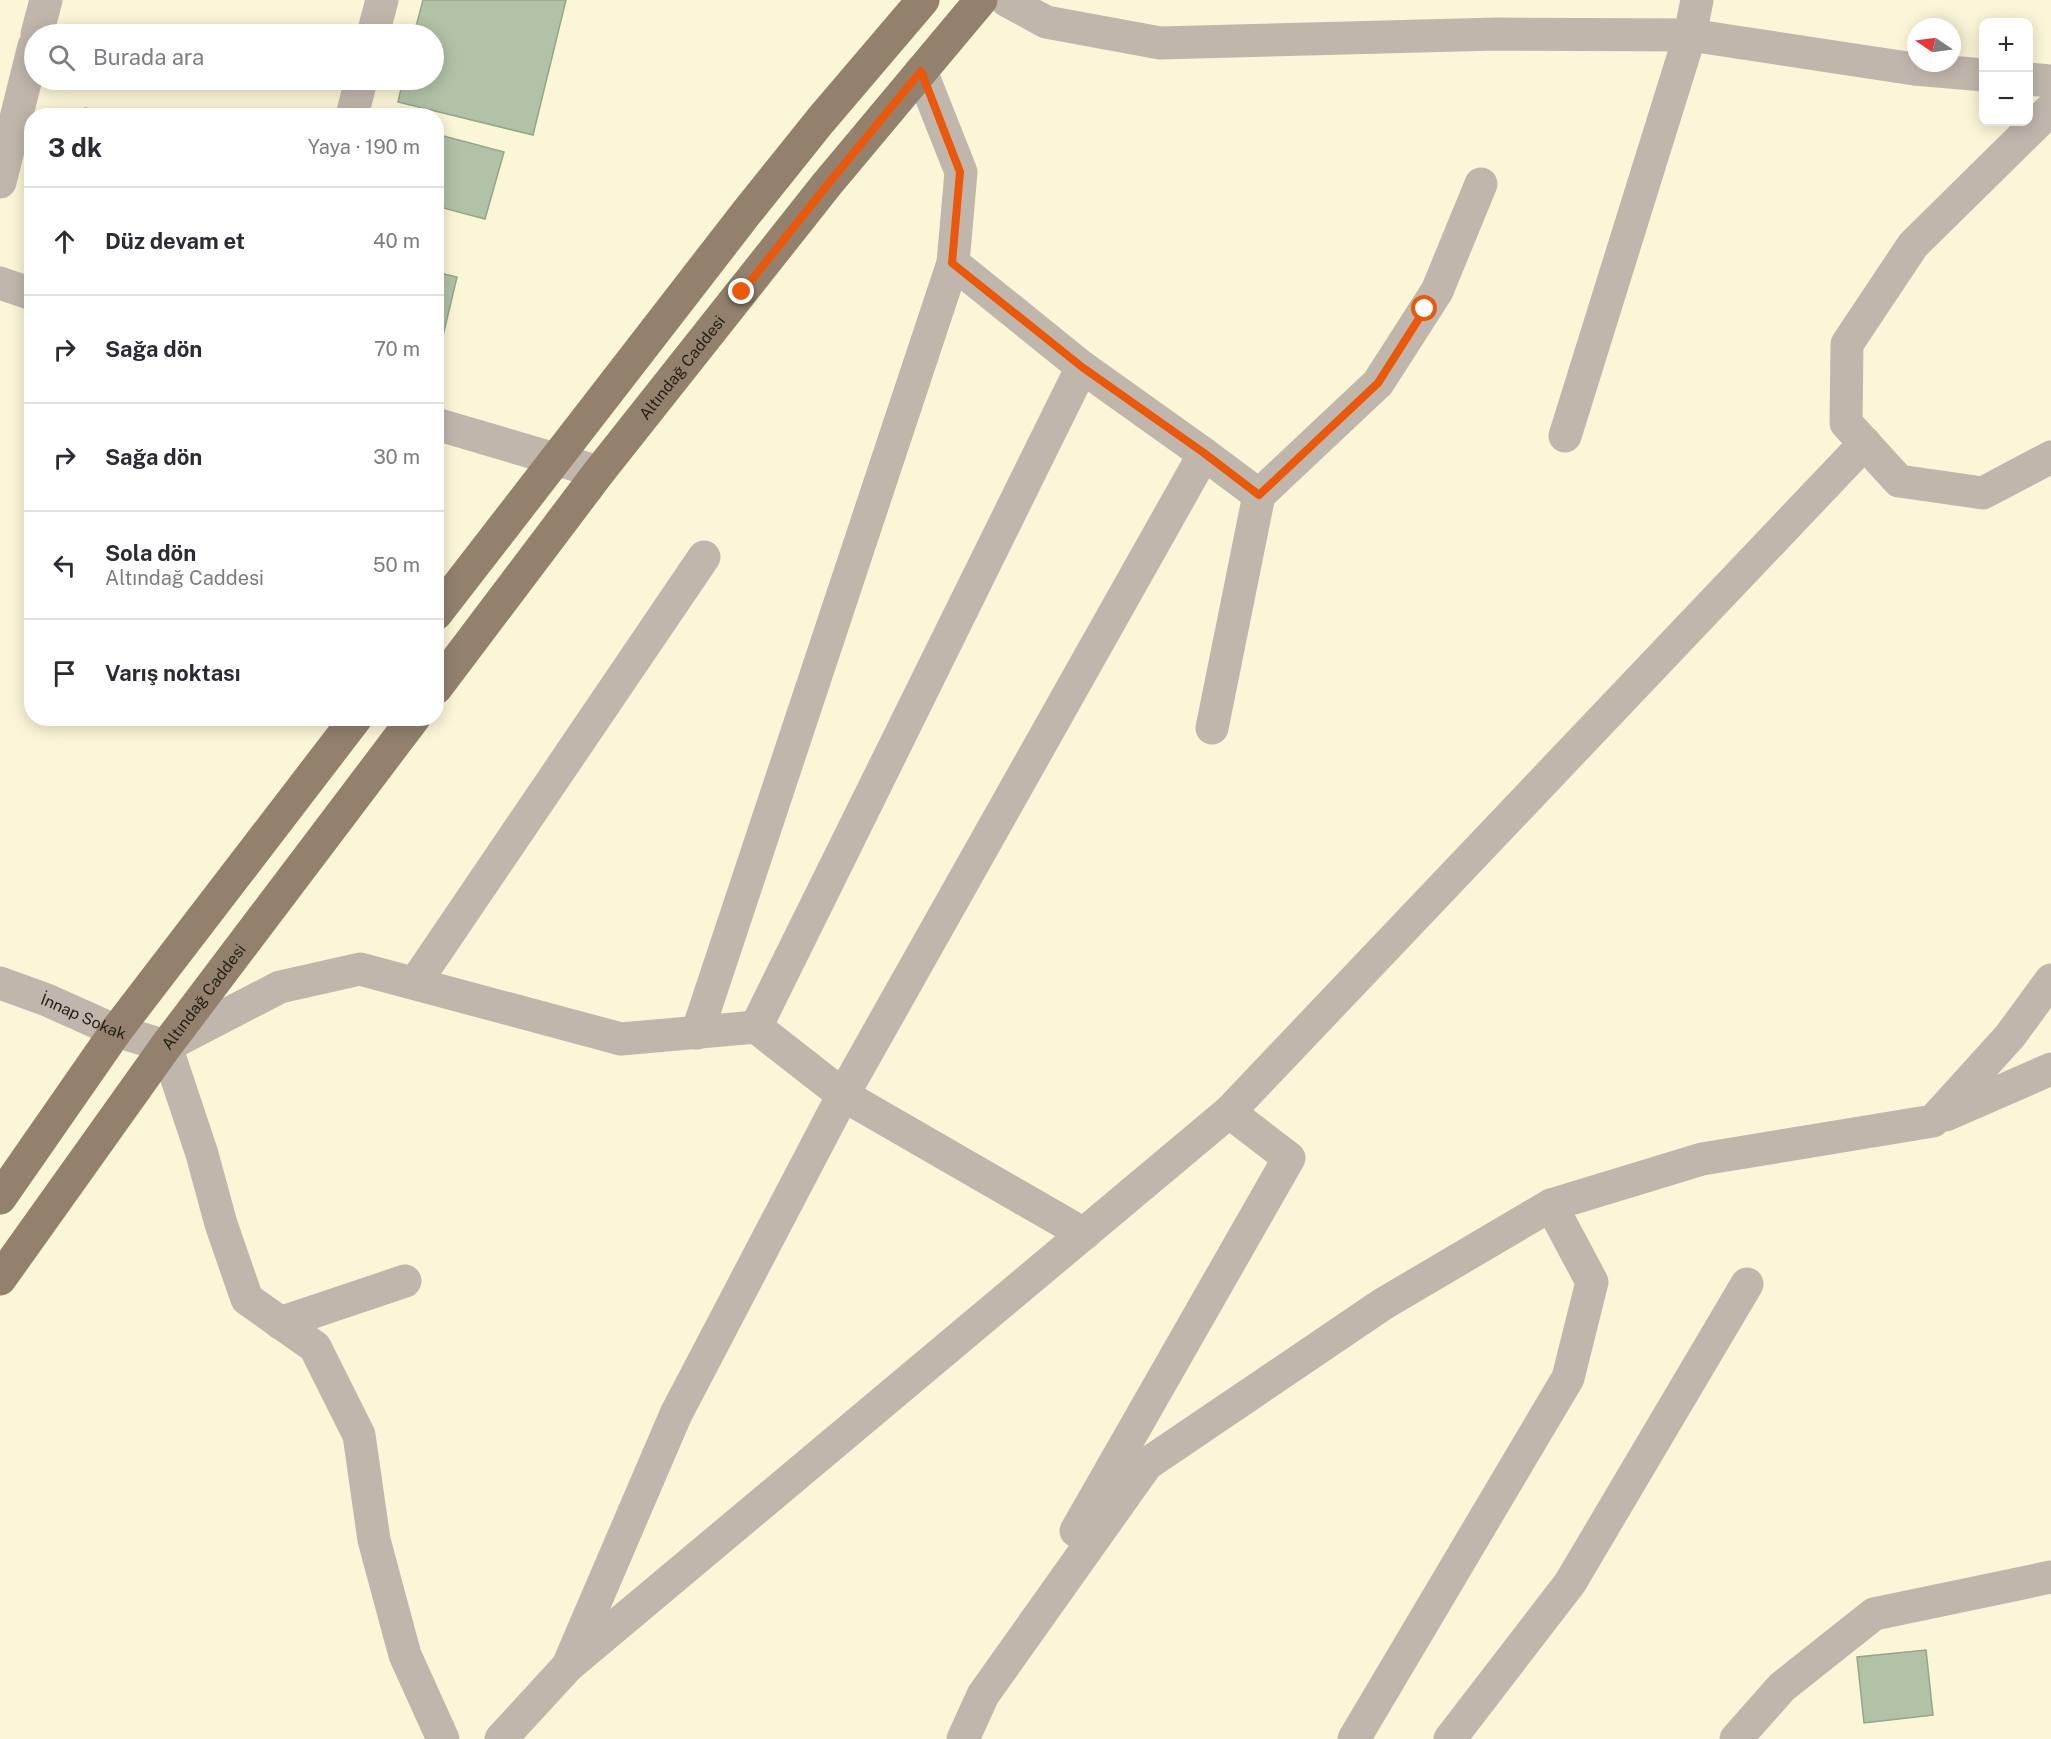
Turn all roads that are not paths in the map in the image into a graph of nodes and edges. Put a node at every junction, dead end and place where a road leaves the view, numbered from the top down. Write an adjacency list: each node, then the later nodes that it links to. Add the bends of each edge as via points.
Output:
1 (46, 0): 7 (street)
2 (382, 0): 8 (street)
3 (923, 0): 29 (main road, via 820,121)
4 (981, 0): 10 (main road, Altındağ Caddesi)
5 (1006, 0): 9 (street, via 1046,22 1160,43 1497,34)
6 (1697, 0): 9 (street)
7 (40, 24)
8 (376, 24)
9 (1690, 35): 11 (street, via 1914,69); 25 (street)
10 (921, 71): 20 (street, via 960,172); 30 (main road, Altındağ Caddesi)
11 (1979, 75)
12 (2033, 79): 13 (street)
13 (2051, 81)
14 (24, 86): 18 (street)
15 (358, 90): 16 (street)
16 (354, 108)
17 (2051, 109): 26 (street, via 1913,245 1847,344 1846,423)
18 (0, 182)
19 (1481, 184): 31 (street, via 1437,291 1378,383)
20 (952, 263): 23 (street); 43 (street)
21 (0, 284): 22 (street)
22 (24, 292)
23 (1082, 367): 27 (street); 41 (street)
24 (444, 426): 29 (street)
25 (1565, 436)
26 (1865, 443): 28 (street, via 1899,481 1983,494); 47 (street)
27 (1204, 453): 31 (street); 46 (street)
28 (2051, 457)
29 (555, 459): 30 (street); 33 (main road)
30 (599, 472): 34 (main road, Altındağ Caddesi)
31 (1259, 495): 37 (street)
32 (704, 557): 40 (street)
33 (444, 604)
34 (444, 677)
35 (350, 726): 42 (main road)
36 (408, 726): 44 (main road, Altındağ Caddesi)
37 (1212, 728)
38 (2051, 980): 48 (street, via 2010,1036)
39 (0, 983): 42 (street, İnnap Sokak)
40 (415, 983): 43 (street, via 621,1040); 44 (street, via 360,969 280,987)
41 (756, 1028): 43 (street); 46 (street)
42 (116, 1031): 44 (street, İnnap Sokak); 49 (main road)
43 (697, 1033)
44 (166, 1046): 52 (main road, Altındağ Caddesi); 55 (street, via 247,1299)
45 (2051, 1069): 48 (street)
46 (843, 1095): 51 (street); 57 (street, via 676,1414)
47 (1229, 1112): 51 (street); 58 (street, via 1289,1158)
48 (1933, 1121): 50 (street, via 1702,1159)
49 (0, 1198)
50 (1551, 1204): 58 (street, via 1383,1304 1147,1464); 62 (street, via 1592,1282 1568,1378)
51 (1084, 1234): 57 (street)
52 (0, 1279)
53 (405, 1281): 55 (street)
54 (1747, 1284): 63 (street, via 1570,1583)
55 (280, 1323): 59 (street, via 315,1347 359,1435 374,1540 405,1655)
56 (2051, 1576): 64 (street, via 1874,1614 1782,1687)
57 (568, 1666): 60 (street)
58 (984, 1695): 61 (street)
59 (443, 1739)
60 (501, 1739)
61 (963, 1739)
62 (1354, 1739)
63 (1450, 1739)
64 (1736, 1739)

